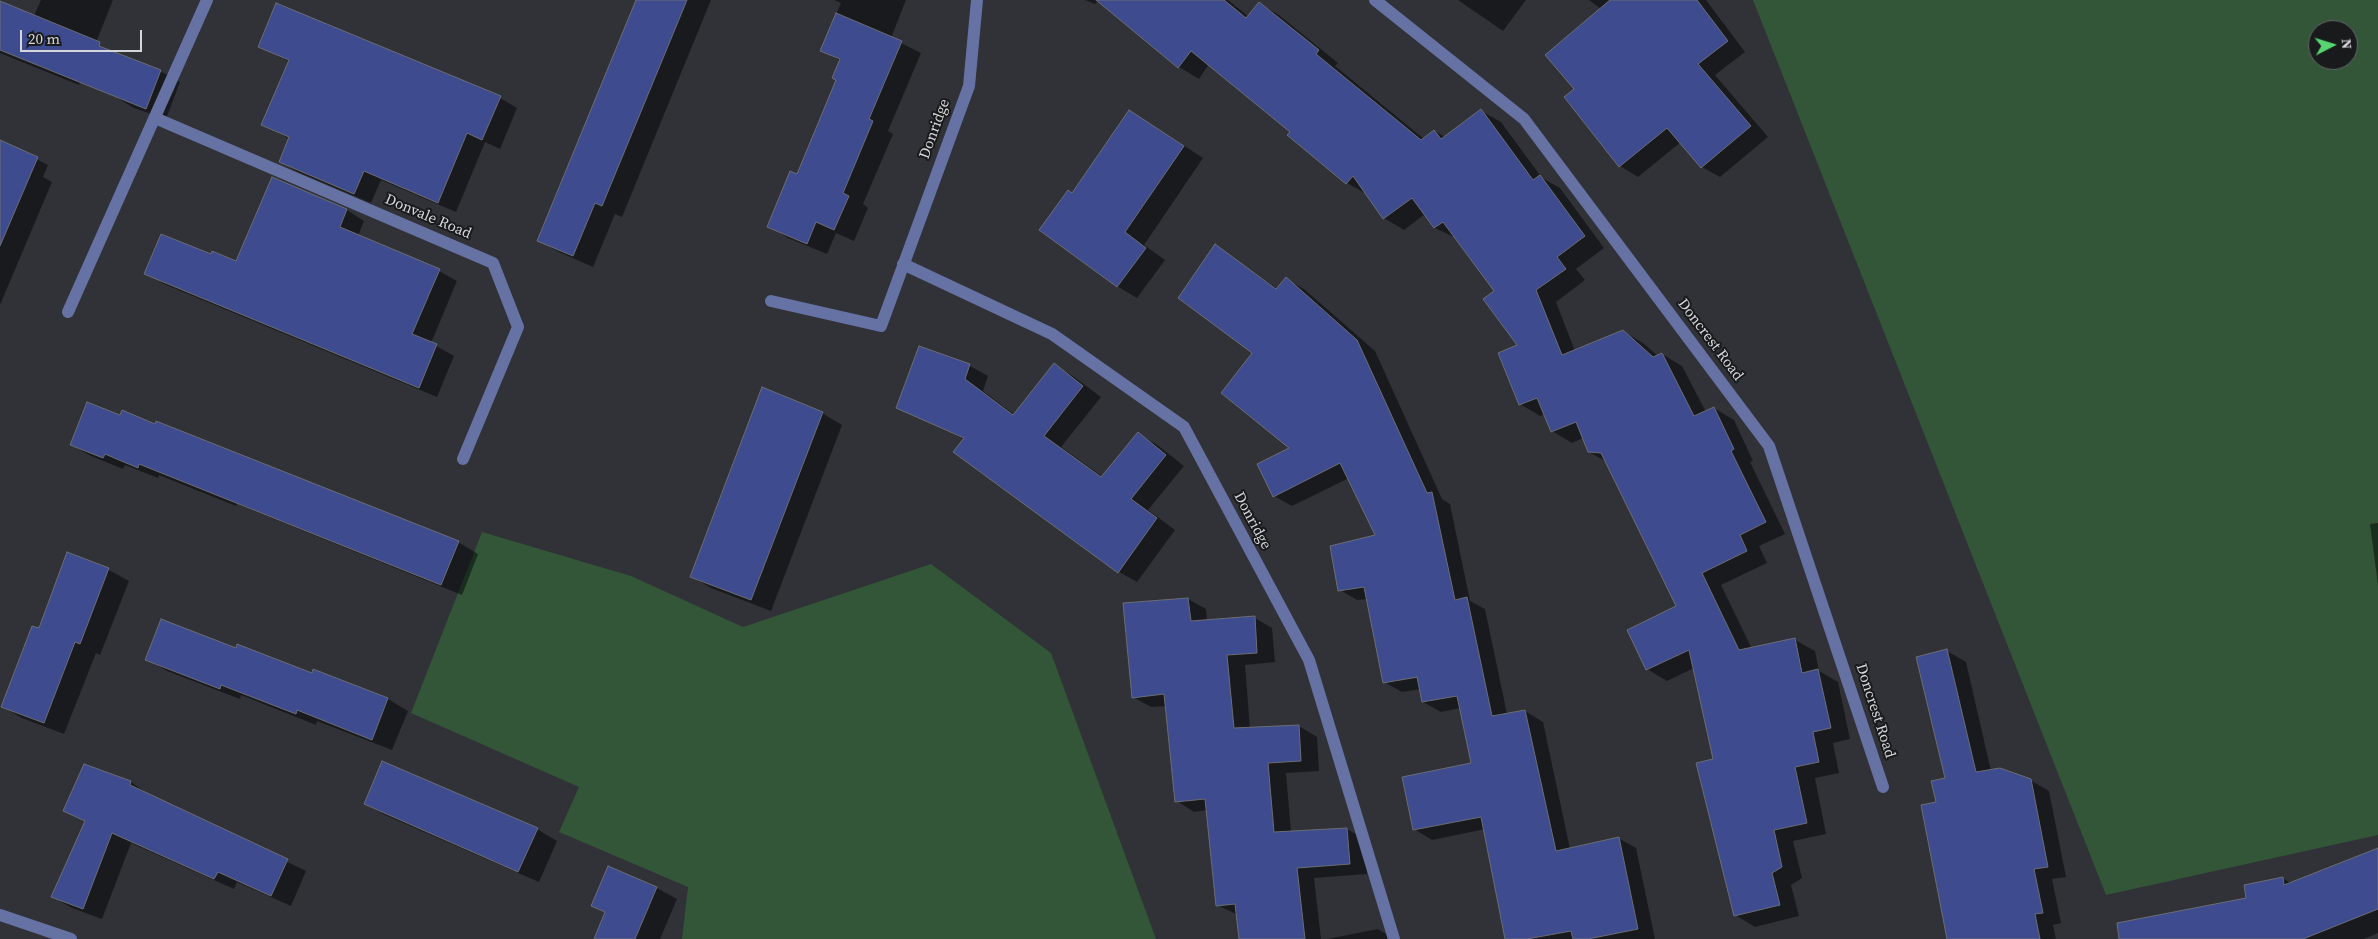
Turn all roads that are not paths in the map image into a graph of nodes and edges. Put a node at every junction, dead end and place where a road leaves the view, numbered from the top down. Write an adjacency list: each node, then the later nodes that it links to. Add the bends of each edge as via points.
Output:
1 (208, 0): 4 (street)
2 (977, 0): 5 (street, Donridge, via 968,86)
3 (1375, 0): 9 (street, Doncrest Road, via 1524,119 1769,446)
4 (155, 118): 7 (street); 8 (street, Donvale Road, via 492,263 518,327)
5 (904, 264): 6 (street, Donridge, via 881,326); 12 (street, Donridge, via 1052,334 1184,427 1309,660)
6 (771, 301)
7 (68, 312)
8 (463, 459)
9 (1883, 787)
10 (0, 915): 11 (street)
11 (70, 939)
12 (1394, 939)

